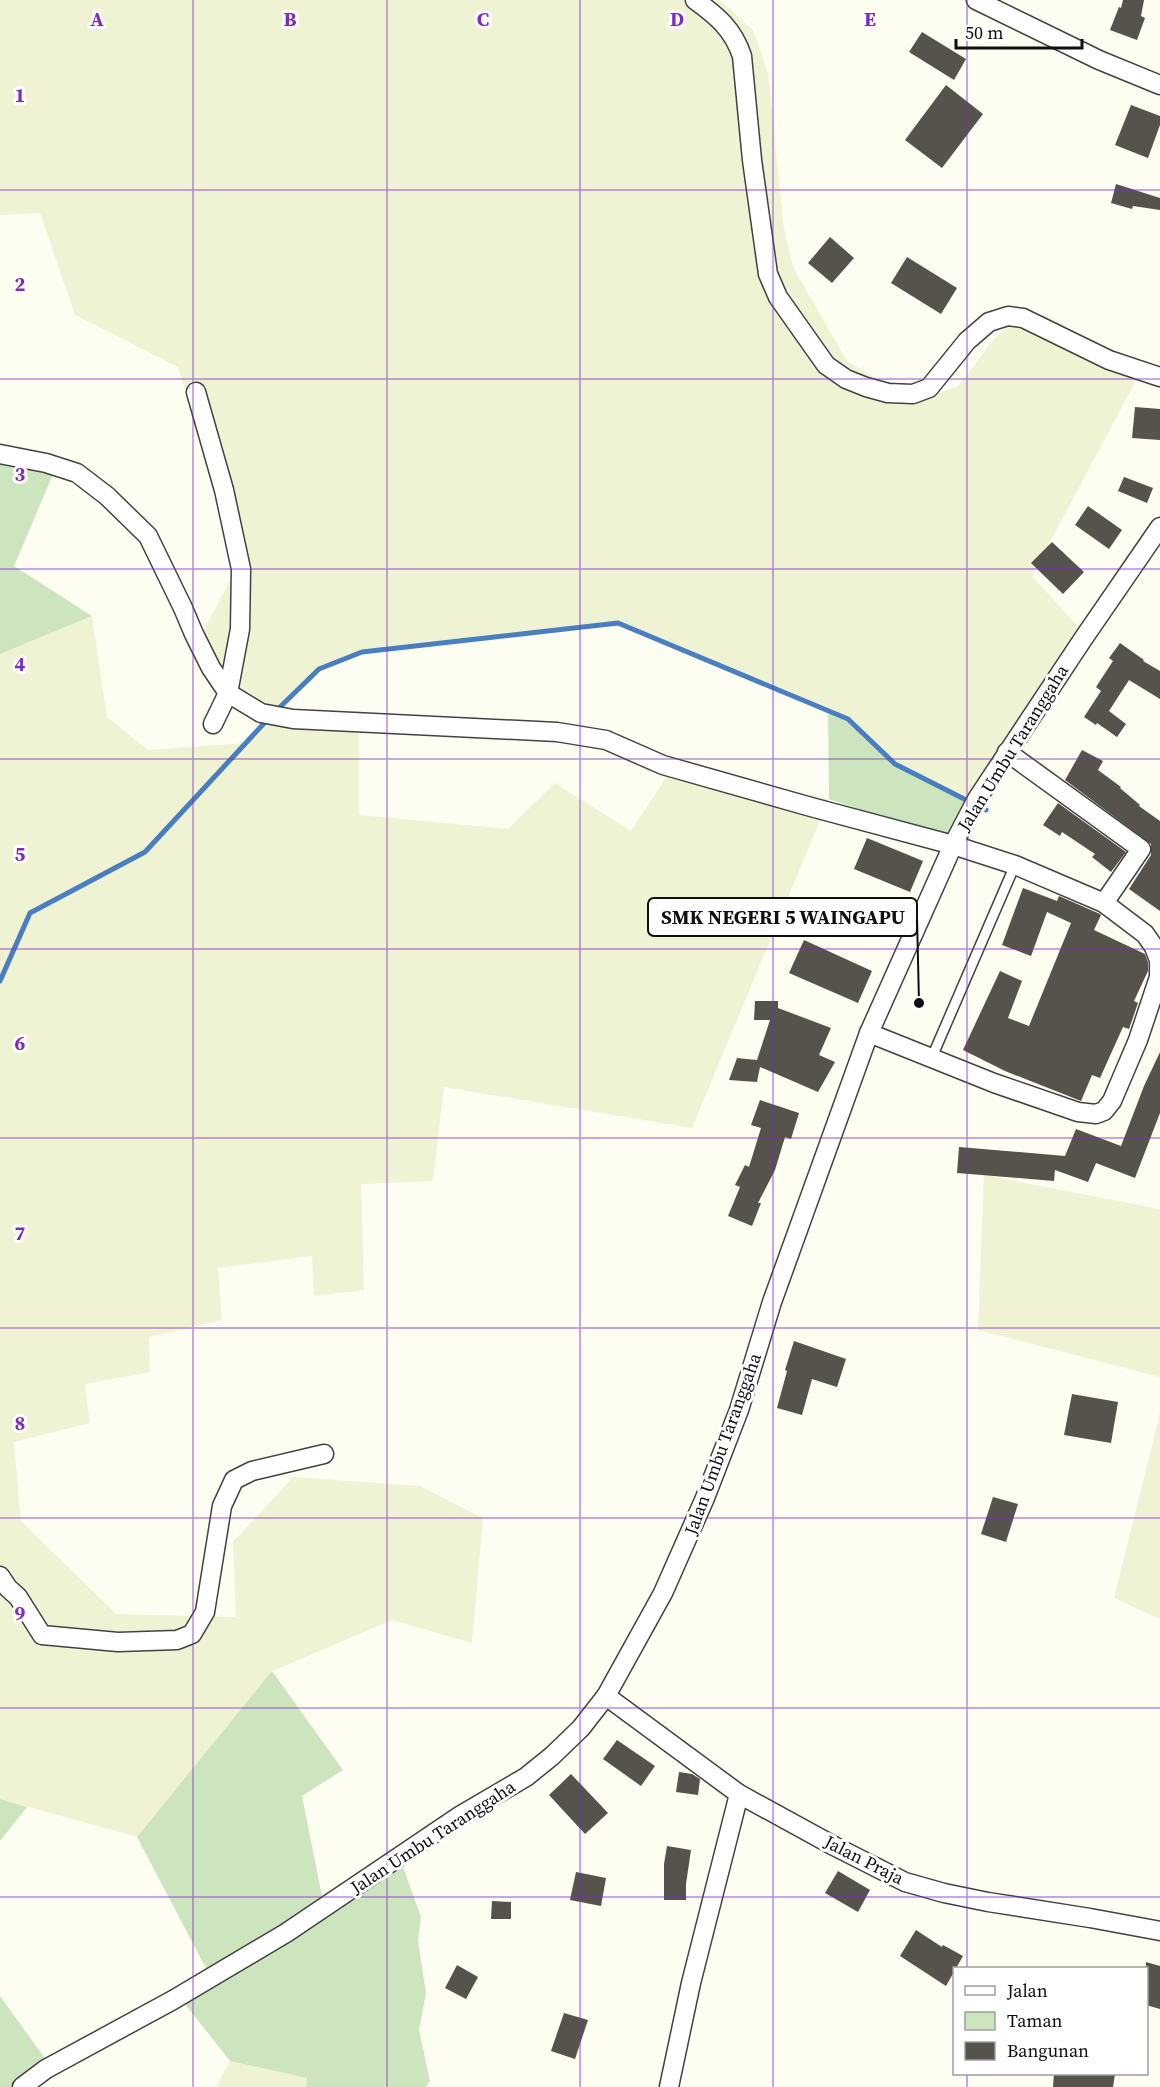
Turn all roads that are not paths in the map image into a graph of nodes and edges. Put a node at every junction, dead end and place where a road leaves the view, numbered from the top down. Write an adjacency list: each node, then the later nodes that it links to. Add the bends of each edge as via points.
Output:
1 (695, 0): 4 (street, via 719,17 738,44 768,274 778,297 826,365 866,387 913,394 929,388 967,340 989,322 1008,316 1023,318 1109,360)
2 (976, 0): 3 (street)
3 (1160, 85)
4 (1160, 377)
5 (196, 392): 8 (street, via 224,490 241,570 240,629)
6 (0, 454): 8 (street, via 77,473 148,536 211,668)
7 (1160, 527): 10 (street, Jalan Umbu Taranggaha)
8 (228, 693): 9 (street); 11 (street, via 261,712 293,719 534,731 606,740 663,765)
9 (213, 724)
10 (1007, 752): 11 (street, Jalan Umbu Taranggaha); 13 (street, via 1141,849)
11 (953, 844): 12 (street); 14 (street, Jalan Umbu Taranggaha)
12 (1015, 865): 13 (street); 15 (lane)
13 (1104, 903): 15 (street, via 1145,934 1159,960 1159,977 1138,1040 1104,1111 1078,1112)
14 (869, 1034): 15 (street); 18 (street, Jalan Umbu Taranggaha, via 705,1498 663,1593)
15 (932, 1057)
16 (324, 1454): 17 (street, via 252,1471 234,1480 222,1506 205,1612 192,1634 177,1640 118,1642 42,1635)
17 (0, 1575)
18 (606, 1696): 19 (street, Jalan Praja); 21 (street, Jalan Umbu Taranggaha, via 567,1742 526,1777 451,1821 286,1933 46,2069)
19 (739, 1794): 20 (street, Jalan Praja, via 905,1882 988,1902); 22 (street)
20 (1160, 1931)
21 (22, 2087)
22 (669, 2087)

